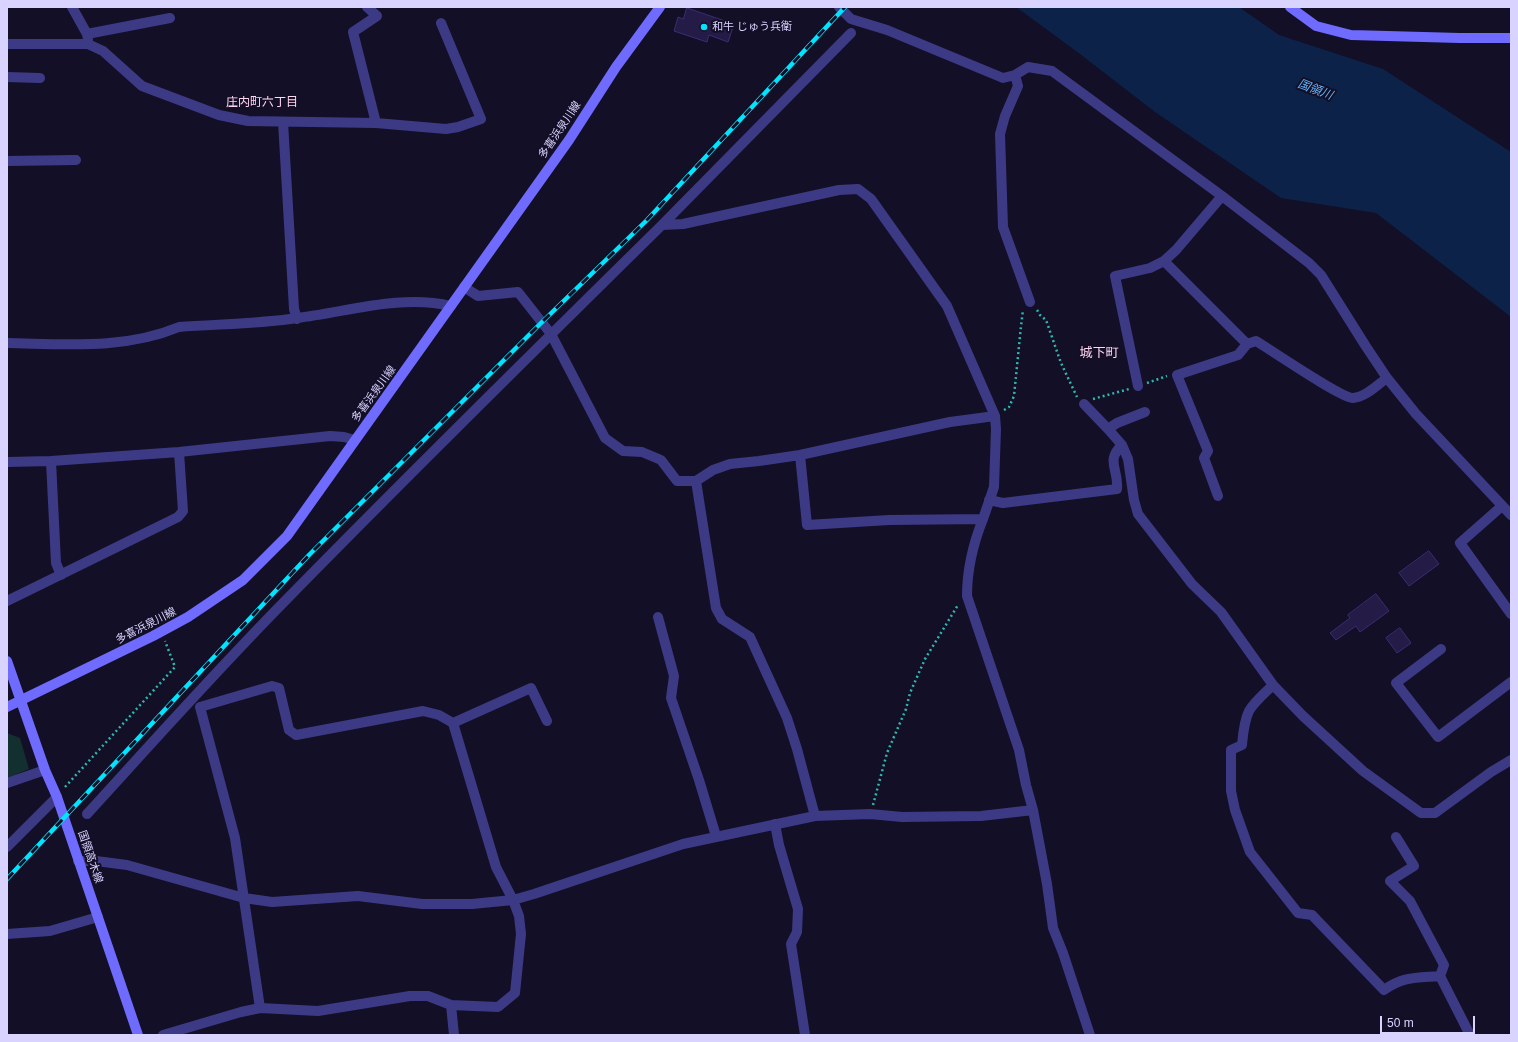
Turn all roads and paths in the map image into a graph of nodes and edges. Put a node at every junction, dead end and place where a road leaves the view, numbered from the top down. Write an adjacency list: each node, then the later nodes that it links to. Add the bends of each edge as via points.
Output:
1 (72, 7): 10 (street)
2 (367, 7): 16 (street, via 377,16 353,32)
3 (660, 7): 22 (main road, 多喜浜泉川線)
4 (839, 7): 12 (street, via 851,19 887,30 1004,78)
5 (1290, 7): 9 (main road, via 1316,26 1351,35)
6 (170, 18): 10 (street)
7 (441, 23): 16 (street, via 481,119 458,127 446,128)
8 (850, 33): 20 (street)
9 (1511, 38)
10 (88, 39): 11 (street); 15 (street, via 142,86 219,115)
11 (7, 44)
12 (1014, 76): 19 (street, via 1028,68 1052,71); 23 (street, via 1018,86 1000,134 1004,227)
13 (7, 77): 14 (street)
14 (40, 78)
15 (283, 122): 16 (street); 25 (street, via 294,309)
16 (376, 123)
17 (76, 160): 18 (street)
18 (7, 161)
19 (1222, 196): 21 (street); 29 (street, via 1310,263 1321,275)
20 (662, 225): 26 (street); 33 (street, via 683,224 839,190 858,189 871,199 947,306)
21 (1164, 261): 28 (street); 30 (street, via 1150,268 1115,276)
22 (464, 287): 24 (main road, 多喜浜泉川線); 26 (street, via 478,296 518,292)
23 (1030, 302): 31 (path, via 1046,320 1068,379 1078,399); 33 (path, via 1023,310 1014,396 1009,407)
24 (451, 306): 25 (street, via 435,302 410,302); 35 (main road, 多喜浜泉川線)
25 (297, 318): 27 (street, via 179,327 161,334 96,345)
26 (551, 334): 41 (street, via 605,438 623,451 642,452 661,460 678,481); 57 (street, via 283,603)
27 (7, 343)
28 (1247, 344): 29 (street, via 1256,341 1351,398 1361,397); 42 (street, via 1238,355 1177,375 1208,451 1204,458)
29 (1387, 378): 44 (street, via 1416,414)
30 (1138, 386)
31 (1084, 404): 34 (street)
32 (1146, 412): 34 (street)
33 (995, 416): 38 (street, via 950,422); 43 (street, via 994,487)
34 (1108, 429): 36 (street)
35 (355, 440): 37 (street, via 330,436); 52 (main road, 多喜浜泉川線, via 287,536 243,580)
36 (1122, 445): 43 (street, via 1115,451 1112,460 1118,480 1117,488 1003,503); 56 (street, via 1128,459 1138,514 1192,584 1221,612)
37 (179, 452): 39 (street); 47 (street, via 183,512)
38 (800, 455): 41 (street, via 730,464); 46 (street, via 806,525 889,520)
39 (51, 461): 40 (street); 47 (street, via 56,563)
40 (7, 462)
41 (696, 480): 70 (street, via 716,608 722,619 750,637 787,718)
42 (1218, 496)
43 (989, 500): 46 (street)
44 (1502, 506): 45 (street); 50 (street, via 1460,544)
45 (1511, 515)
46 (983, 519): 48 (street, via 974,540 967,579)
47 (60, 575): 49 (street)
48 (967, 596): 67 (street, via 1019,750); 69 (path, via 960,601 925,659 887,753)
49 (7, 602)
50 (1511, 614)
51 (658, 617): 72 (street, via 674,676 671,698)
52 (161, 632): 58 (main road, 多喜浜泉川線); 66 (path, via 175,667)
53 (1441, 649): 55 (street, via 1396,683 1438,737)
54 (7, 661): 58 (main road, 国領高木線)
55 (1511, 682)
56 (1273, 685): 63 (street, via 1363,771 1421,813 1435,813); 80 (street, via 1249,711 1242,746 1231,750 1230,791 1250,852 1298,913 1312,915 1384,990 1408,978)
57 (197, 694): 60 (street); 68 (street)
58 (21, 701): 59 (main road); 64 (main road, 国領高木線)
59 (7, 707)
60 (200, 707): 62 (street, via 272,686 278,688 289,730 296,734 423,711 439,715); 76 (street, via 235,838)
61 (547, 721): 62 (street, via 531,688)
62 (453, 723): 77 (street, via 496,867)
63 (1511, 760)
64 (45, 770): 65 (street); 66 (main road, 国領高木線)
65 (7, 783)
66 (56, 797): 74 (street); 75 (main road, 国領高木線)
67 (1033, 810): 69 (street, via 981,816 902,817); 87 (street, via 1053,928)
68 (87, 814)
69 (870, 814): 70 (street)
70 (815, 816): 71 (street)
71 (775, 824): 72 (street); 86 (street, via 798,909 797,932 791,944)
72 (716, 836): 77 (street, via 683,844)
73 (1396, 837): 80 (street, via 1414,866 1390,881 1410,901 1441,959 1444,965)
74 (7, 848)
75 (78, 861): 76 (street, via 127,865); 78 (main road, 国領高木線)
76 (244, 898): 77 (street, via 272,902 358,896 422,904 472,904); 82 (street)
77 (513, 900): 81 (street, via 519,916 520,934 515,993 498,1007)
78 (98, 917): 79 (street, via 50,931); 83 (main road, 国領高木線)
79 (7, 934)
80 (1440, 976): 88 (street)
81 (451, 1005): 82 (street, via 428,996 410,996 318,1011); 85 (street)
82 (260, 1008): 84 (street)
83 (138, 1035)
84 (163, 1035)
85 (454, 1035)
86 (804, 1035)
87 (1090, 1035)
88 (1470, 1035)

